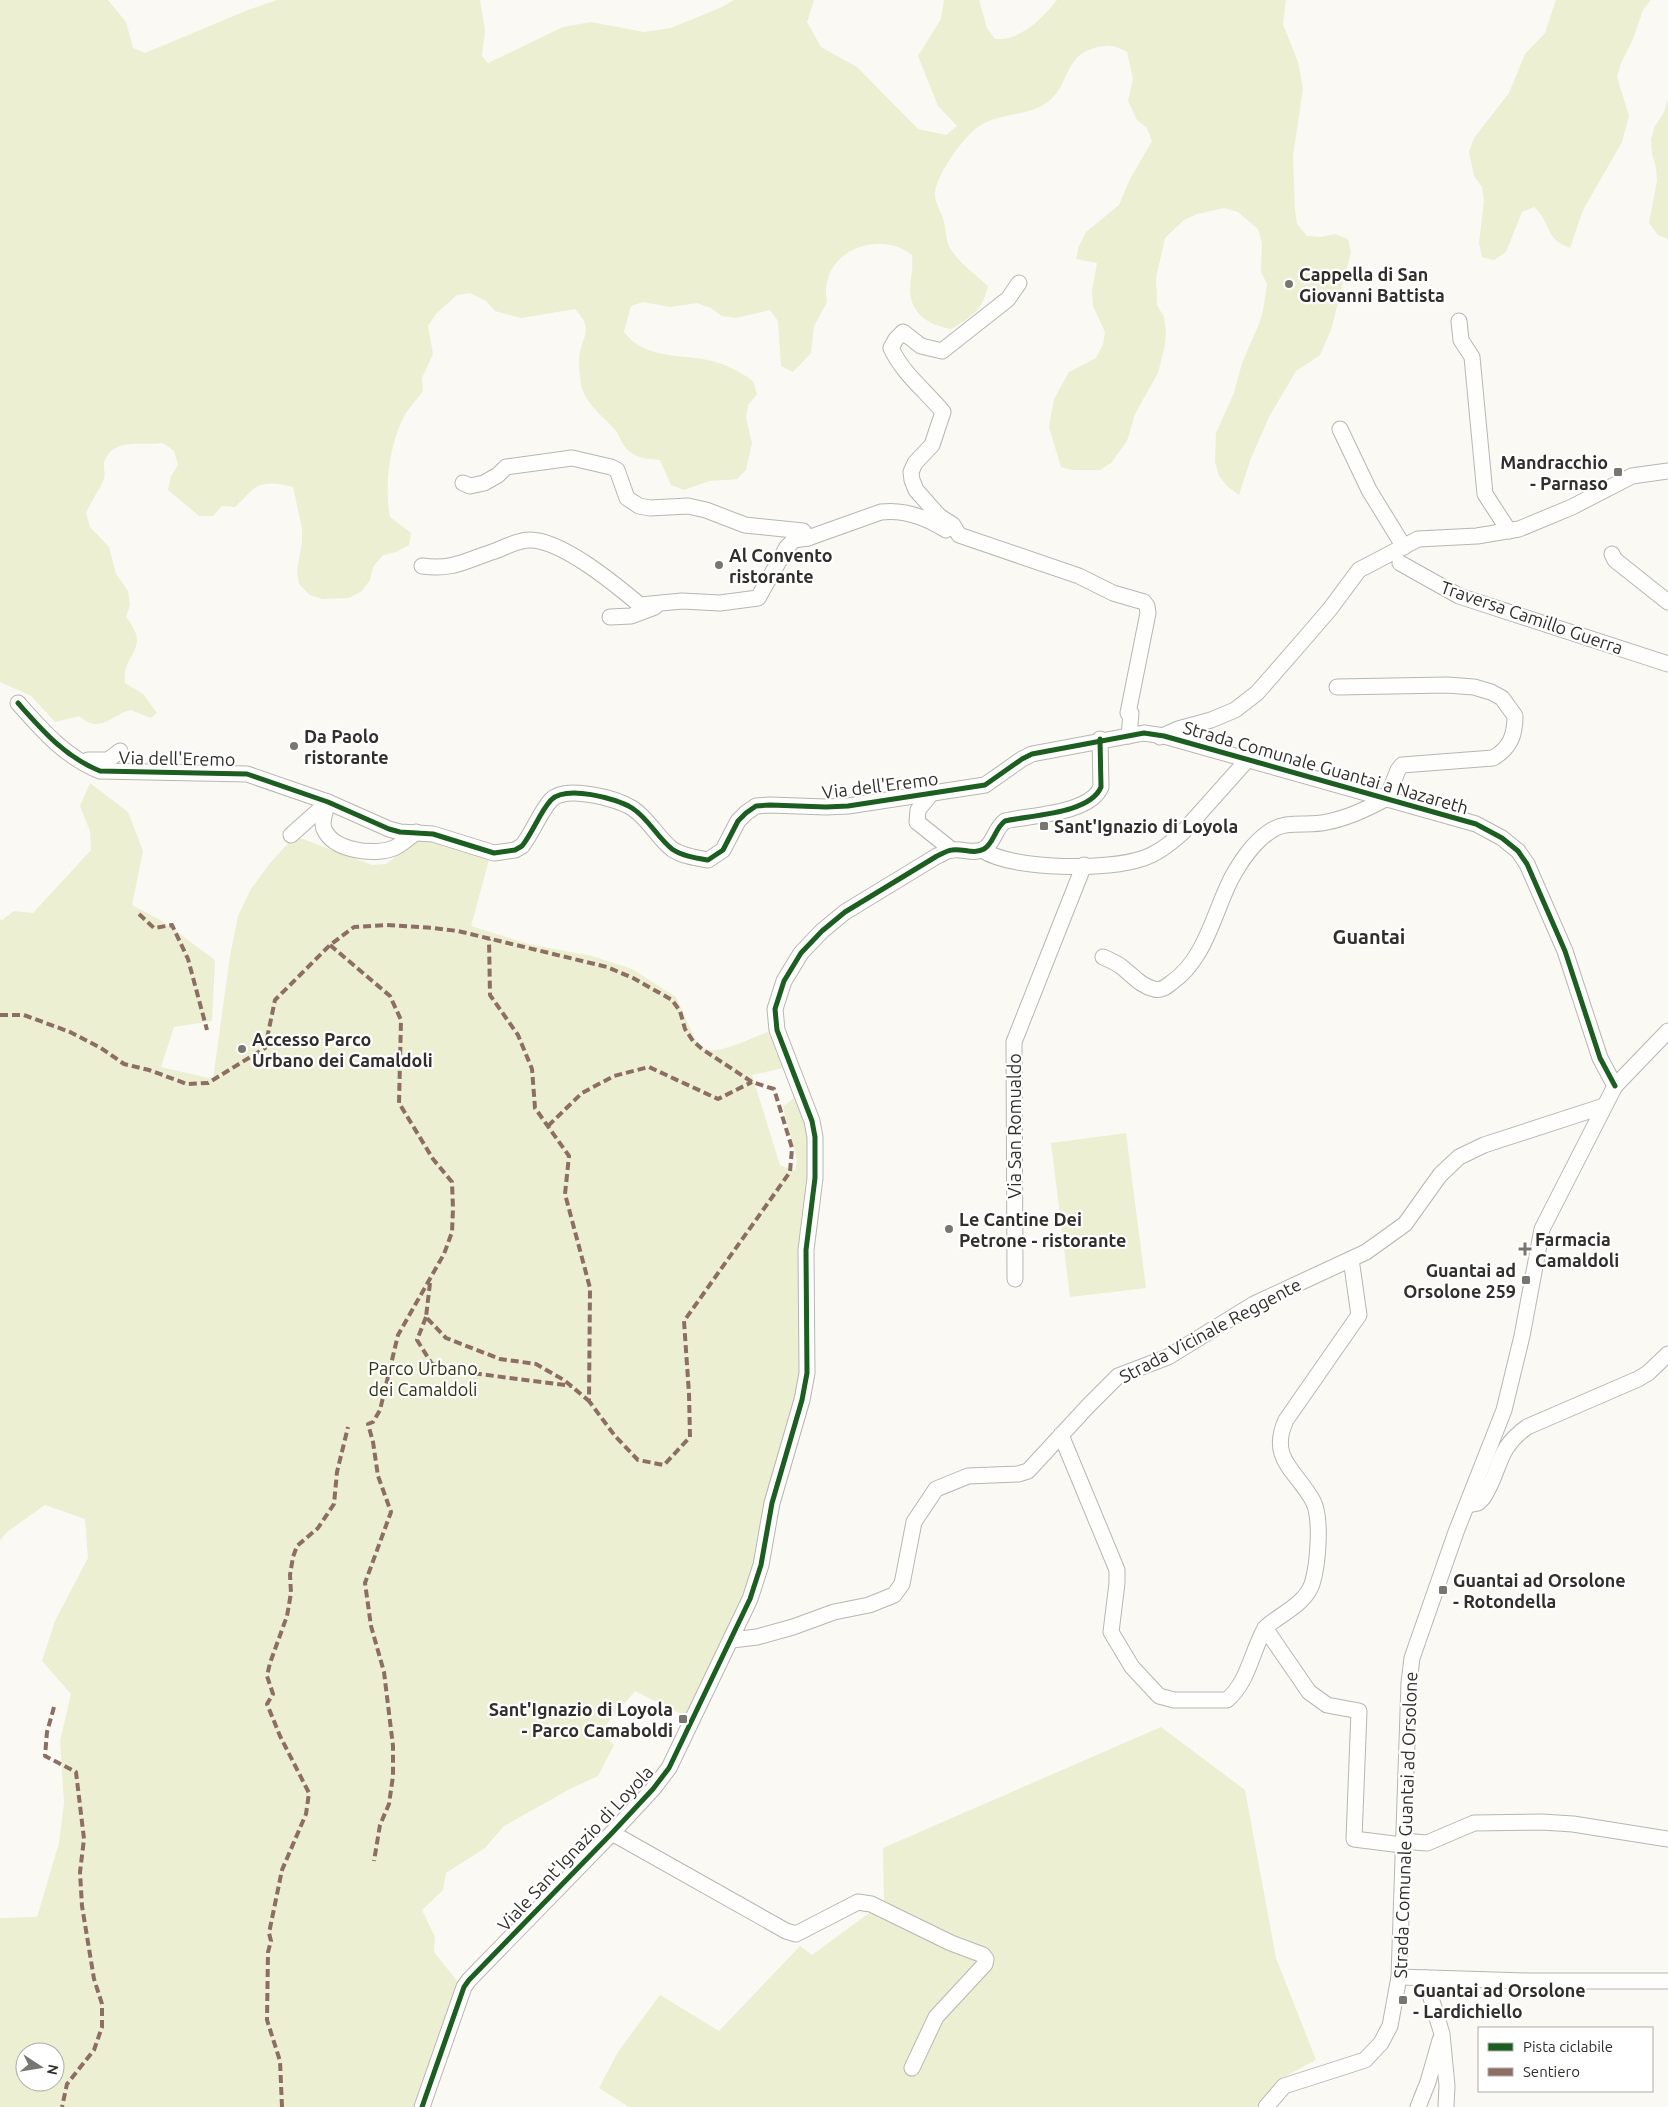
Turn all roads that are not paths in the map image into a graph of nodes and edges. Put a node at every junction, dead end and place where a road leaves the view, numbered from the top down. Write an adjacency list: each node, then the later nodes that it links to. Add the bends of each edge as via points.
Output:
1 (1019, 283): 7 (street, via 1008,299 942,351 920,346 903,332 892,348 904,372 943,412 932,445 915,463 912,480 916,490 939,516 953,525)
2 (1459, 322): 6 (street, via 1460,340 1472,357 1485,494)
3 (1340, 429): 9 (street, via 1369,490)
4 (1668, 471): 6 (street, via 1632,476 1572,508)
5 (463, 483): 8 (street, via 470,486 484,484 506,467 564,458 583,459 616,470 627,498 639,506 688,506 745,525 803,531)
6 (1509, 531): 9 (street, via 1418,539)
7 (959, 535): 8 (street, via 932,521 893,510); 19 (street, via 1144,602 1148,613 1128,713 1131,713)
8 (808, 538): 14 (street, via 794,540 787,547 758,598)
9 (1404, 547): 20 (street, via 1359,570 1330,609 1248,701 1235,710)
10 (1612, 554): 13 (street, via 1615,560)
11 (1400, 563): 16 (street, Traversa Camillo Guerra, via 1459,596)
12 (422, 566): 14 (street, via 456,566 522,541 539,541 566,550 640,605)
13 (1668, 602)
14 (661, 605): 15 (street, via 631,616)
15 (610, 617)
16 (1668, 664)
17 (1338, 687): 26 (street, via 1474,687 1502,698 1515,716 1513,739 1502,753 1475,761 1402,765)
18 (18, 703): 24 (street, Via dell'Eremo, via 65,752)
19 (1129, 736): 20 (street, Strada Comunale Guantai a Nazareth, via 1144,732); 21 (street, Via dell'Eremo)
20 (1164, 736): 23 (street, Strada Comunale Guantai a Nazareth)
21 (1100, 739): 25 (street, Via dell'Eremo, via 1032,754 985,785); 31 (street, via 1102,778 1098,793 1059,812 1004,820)
22 (120, 751): 24 (street, via 108,760)
23 (1248, 759): 26 (street, Strada Comunale Guantai a Nazareth); 32 (street, via 1182,833 1162,849 1143,859)
24 (77, 760): 27 (street, Via dell'Eremo, via 100,770 247,774)
25 (931, 794): 28 (street, Via dell'Eremo, via 848,806 756,806 738,821 723,850 708,860 673,850 632,808 615,800 573,793 552,800 522,846 503,853); 30 (street, via 918,810 917,822)
26 (1387, 798): 33 (street, via 1337,820 1289,824 1268,833 1250,848 1231,879 1194,960 1178,979 1164,988 1148,987); 35 (street, Strada Comunale Guantai a Nazareth, via 1476,824 1518,851 1527,864 1565,952 1600,1058)
27 (328, 802): 28 (street, Via dell'Eremo, via 381,827); 28 (street, via 324,829 338,843 352,848 368,852 388,850); 29 (street)
28 (416, 832)
29 (291, 835)
30 (952, 850): 31 (street, Viale Sant'Ignazio di Loyola); 43 (street, Viale Sant'Ignazio di Loyola, via 862,902 822,931 801,953 784,981 776,1009 776,1030 816,1137 815,1178 806,1250 807,1373 772,1503 757,1582)
31 (982, 850): 32 (street, via 997,858 1042,866)
32 (1084, 865): 38 (street, Via San Romualdo, via 1014,1042)
33 (1103, 957)
34 (1668, 1031): 35 (street, Strada Comunale Guantai ad Orsolone)
35 (1615, 1086): 36 (street, Strada Comunale Guantai ad Orsolone)
36 (1604, 1106): 37 (street, Strada Vicinale Reggente, via 1484,1145 1459,1157 1440,1175 1405,1224 1366,1252); 41 (street, Strada Comunale Guantai ad Orsolone, via 1542,1229 1504,1410)
37 (1351, 1258): 40 (street, Strada Vicinale Reggente, via 1254,1304 1168,1357 1118,1376); 42 (street, via 1359,1315 1286,1420 1280,1438 1282,1457 1313,1501 1318,1517 1312,1584 1297,1604)
38 (1015, 1279)
39 (1668, 1354): 41 (street, via 1638,1379 1527,1427 1512,1437 1486,1493 1478,1503)
40 (1061, 1435): 42 (street, via 1117,1570 1111,1632 1132,1667 1159,1696 1174,1700 1227,1700 1236,1693 1244,1678); 43 (street, Strada Vicinale Reggente, via 1028,1471 968,1476 936,1489 914,1522 902,1584 894,1595 757,1637)
41 (1468, 1505): 46 (street, Strada Comunale Guantai ad Orsolone, via 1412,1658)
42 (1264, 1628): 46 (street, via 1309,1692 1327,1705 1359,1711 1354,1840)
43 (732, 1640): 44 (street, Viale Sant'Ignazio di Loyola, via 669,1768)
44 (612, 1834): 51 (street, via 786,1931 796,1934 858,1902 872,1904 983,1955 985,1964 936,2017); 52 (street, Viale Sant'Ignazio di Loyola, via 469,1980)
45 (1668, 1839): 46 (street, via 1572,1824 1474,1823 1426,1843)
46 (1402, 1843): 47 (street, Strada Comunale Guantai ad Orsolone)
47 (1399, 1978): 48 (street); 53 (street, Strada Comunale Guantai ad Orsolone, via 1390,2026 1381,2043 1365,2060 1284,2086)
48 (1425, 1978): 49 (street); 50 (street)
49 (1668, 1981)
50 (1442, 2034): 54 (street); 55 (street)
51 (912, 2068)
52 (422, 2107)
53 (1266, 2107)
54 (1418, 2107)
55 (1446, 2107)

